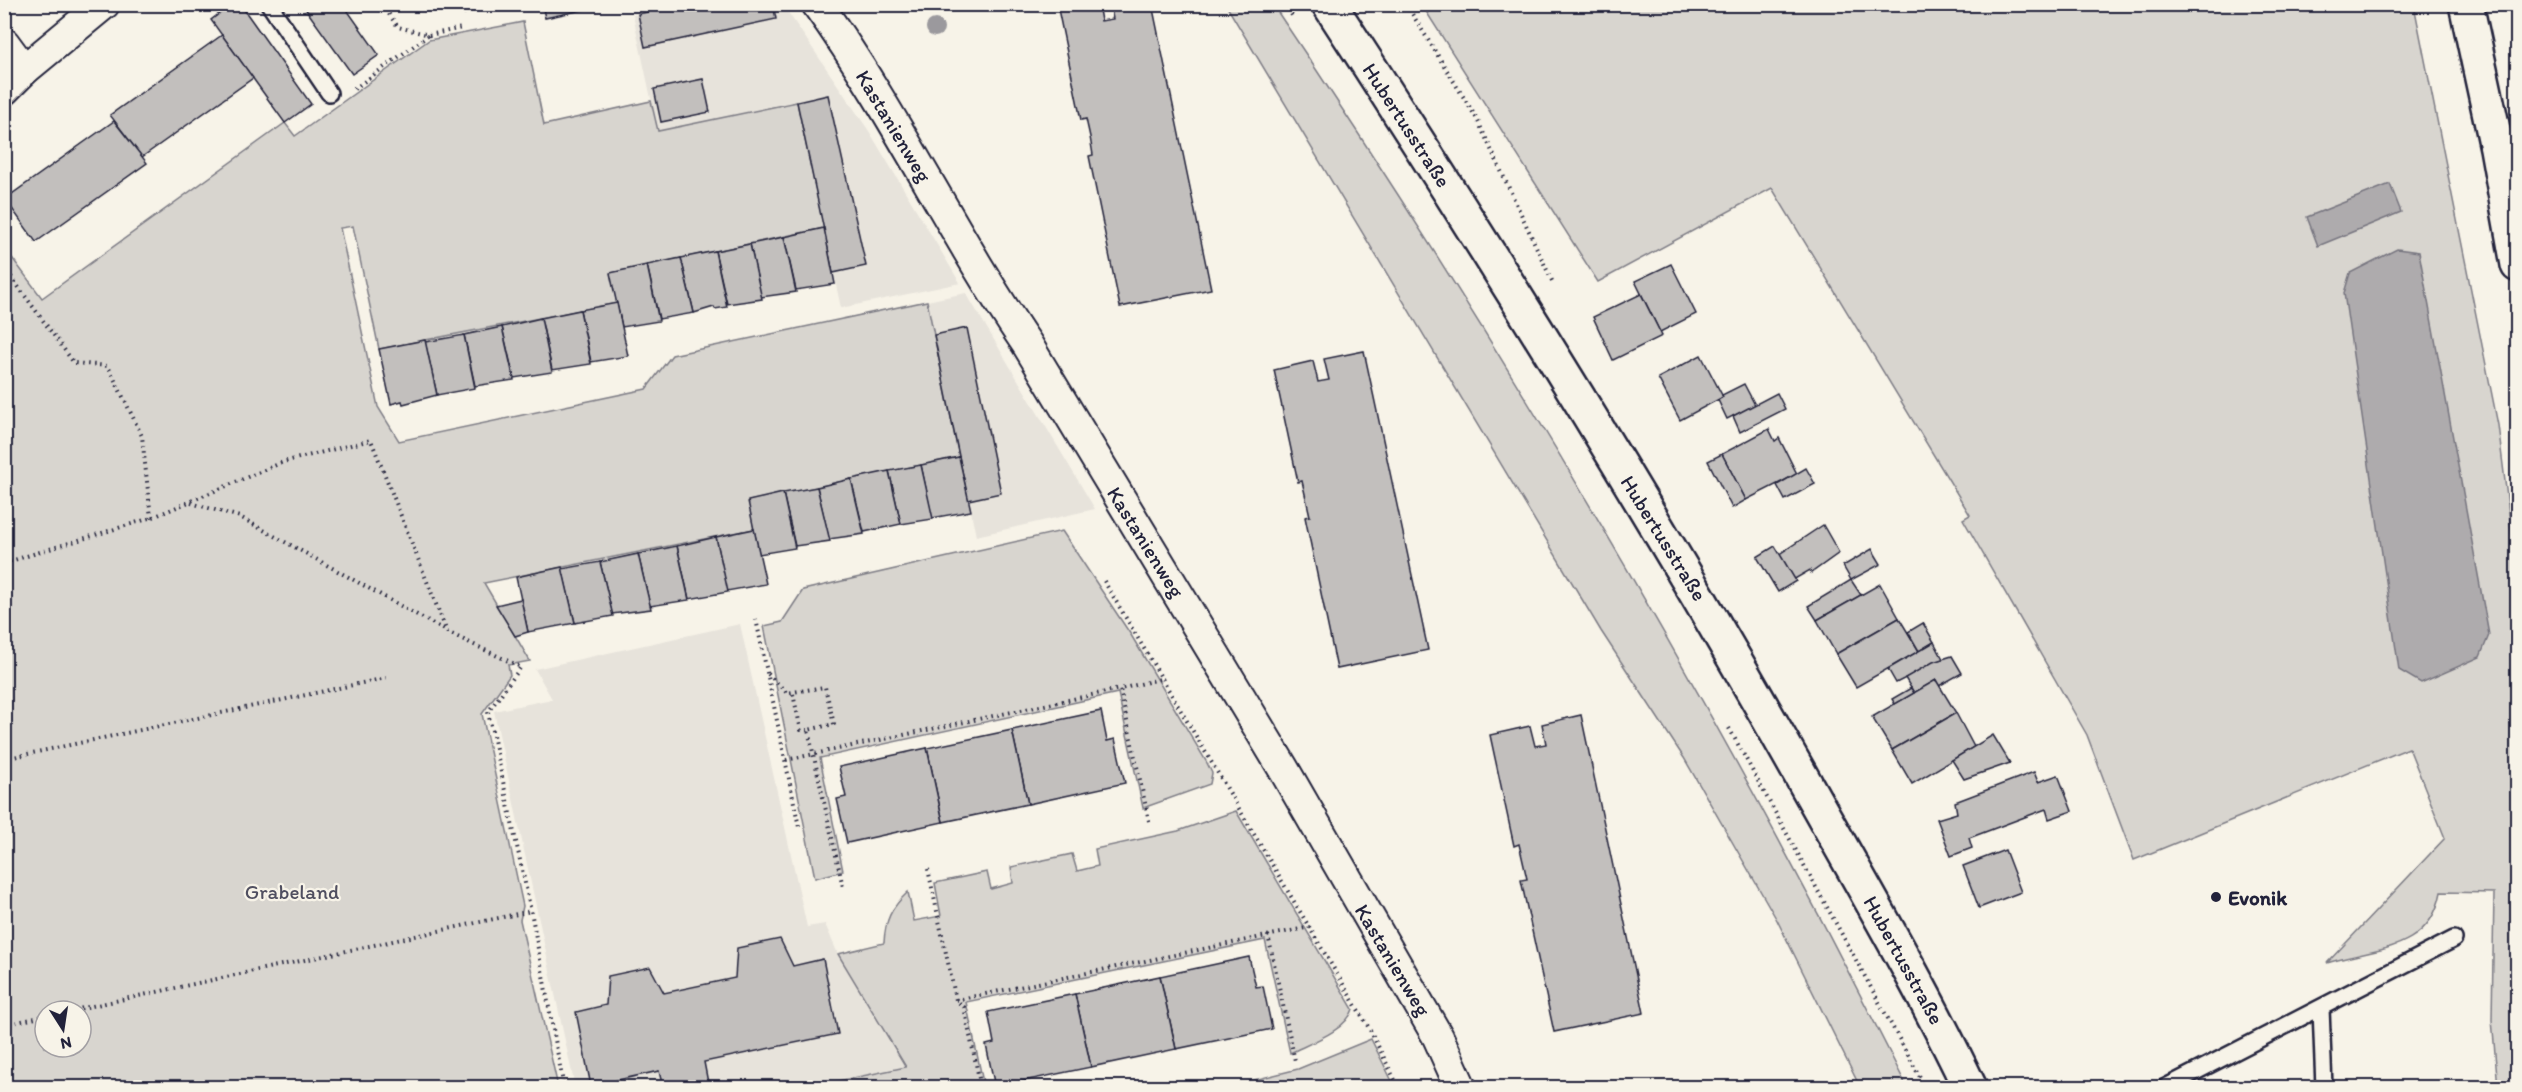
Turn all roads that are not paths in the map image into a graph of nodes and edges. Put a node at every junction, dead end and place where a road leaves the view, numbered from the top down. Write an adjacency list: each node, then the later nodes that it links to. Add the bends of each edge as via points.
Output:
1 (104, 4): 7 (street)
2 (269, 4): 8 (lane)
3 (817, 4): 12 (street, Kastanienweg, via 898,132 984,281 1028,344 1271,748 1438,1037)
4 (1329, 4): 13 (main road, Hubertusstraße, via 1426,153 1708,609 1928,1003)
5 (2466, 4): 9 (main road)
6 (4, 43): 7 (street)
7 (14, 80)
8 (329, 93)
9 (2517, 266)
10 (2454, 939): 11 (lane)
11 (2321, 1008): 14 (lane); 15 (lane)
12 (1461, 1088)
13 (1970, 1088)
14 (2164, 1088)
15 (2324, 1088)

